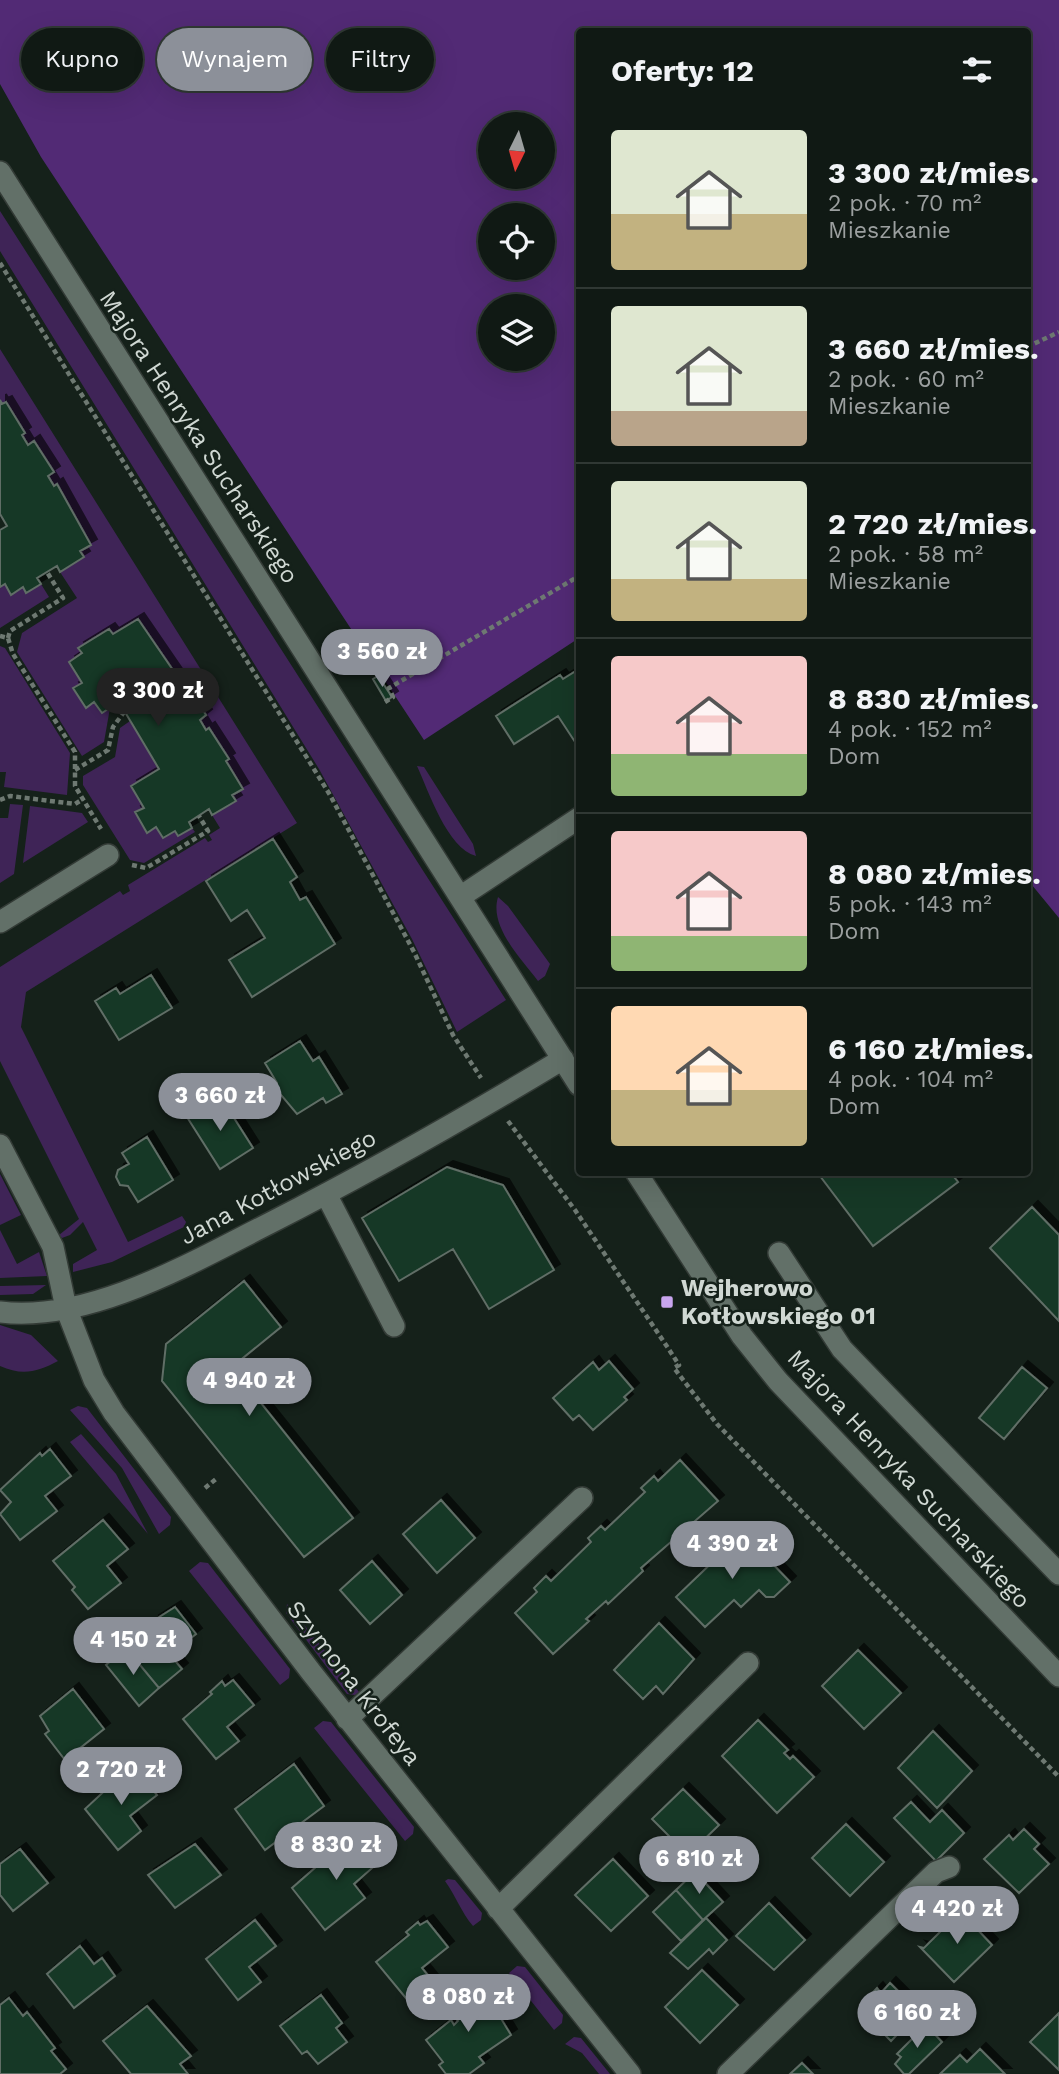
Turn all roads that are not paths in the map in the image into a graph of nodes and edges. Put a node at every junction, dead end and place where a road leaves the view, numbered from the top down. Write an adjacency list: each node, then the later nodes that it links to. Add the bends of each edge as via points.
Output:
1 (0, 172): 4 (street, Majora Henryka Sucharskiego)
2 (576, 820): 4 (street)
3 (113, 853): 5 (street)
4 (460, 897): 6 (street, Majora Henryka Sucharskiego)
5 (0, 922)
6 (563, 1059): 7 (street, Majora Henryka Sucharskiego); 10 (street, Jana Kotłowskiego)
7 (576, 1080)
8 (0, 1145): 12 (street, Szymona Krofeya, via 53,1247)
9 (639, 1176): 18 (street, Majora Henryka Sucharskiego, via 742,1336 778,1381)
10 (326, 1194): 12 (street, Jana Kotłowskiego, via 159,1278); 14 (street)
11 (779, 1253): 16 (street, Majora Henryka Sucharskiego, via 842,1349)
12 (66, 1308): 13 (street, Jana Kotłowskiego); 19 (street, Szymona Krofeya, via 94,1380 114,1413)
13 (0, 1312)
14 (394, 1326)
15 (582, 1498): 19 (street)
16 (1059, 1574)
17 (748, 1663): 21 (street)
18 (1059, 1676)
19 (347, 1719): 21 (street, Szymona Krofeya)
20 (940, 1865): 23 (street)
21 (498, 1909): 22 (street, Szymona Krofeya)
22 (630, 2074)
23 (728, 2074)

